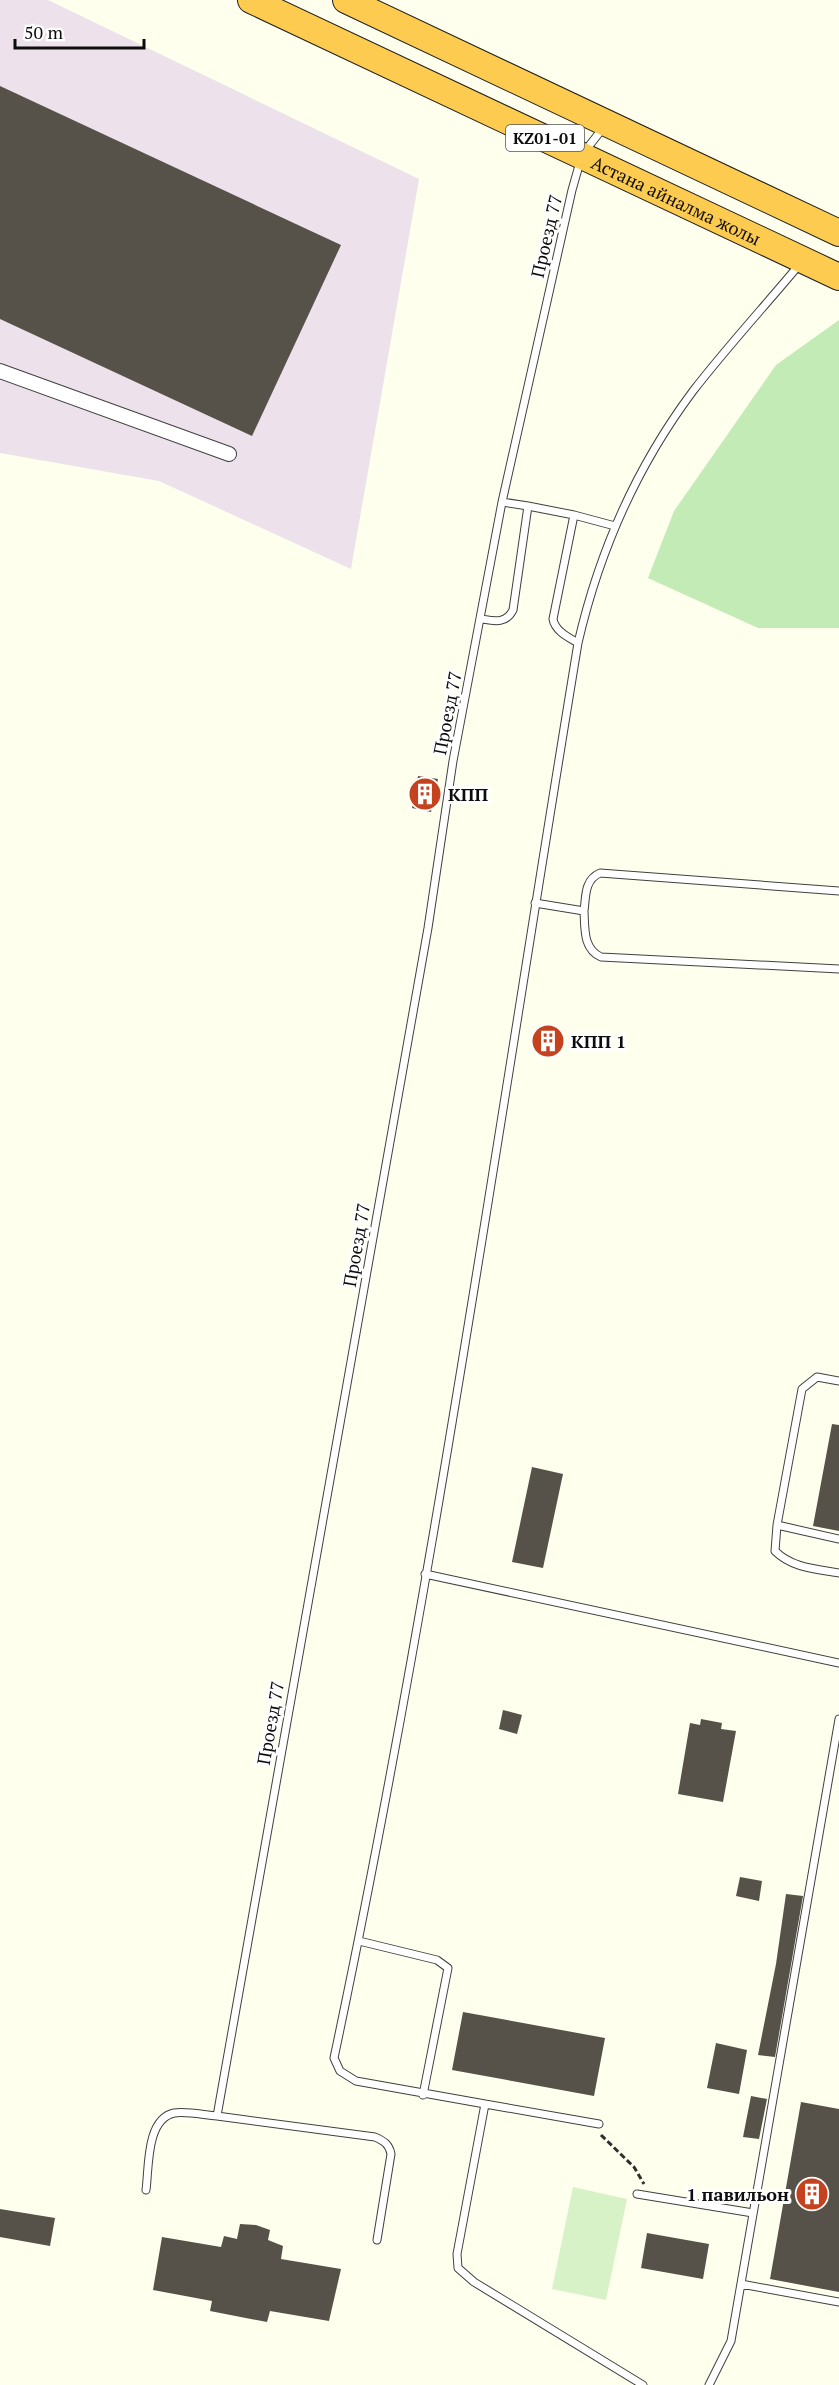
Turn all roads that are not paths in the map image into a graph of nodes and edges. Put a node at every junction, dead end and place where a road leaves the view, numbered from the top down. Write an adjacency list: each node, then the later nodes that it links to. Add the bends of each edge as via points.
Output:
1 (251, 0): 4 (highway, Астана айналма жолы / KZ01-01)
2 (346, 0): 3 (highway, KZ01-01)
3 (606, 123): 4 (lane, Проезд 77); 5 (highway, KZ01-01)
4 (582, 155): 6 (highway, Астана айналма жолы / KZ01-01); 10 (lane, Проезд 77)
5 (839, 233)
6 (803, 261): 7 (highway, Астана айналма жолы / KZ01-01); 13 (lane, via 693,392 658,442)
7 (839, 277)
8 (0, 371): 9 (street)
9 (230, 454)
10 (502, 502): 11 (lane); 14 (lane, Проезд 77)
11 (528, 506): 12 (lane); 14 (lane, via 513,610 500,621)
12 (574, 515): 13 (lane); 15 (lane, via 553,619 563,634)
13 (615, 526): 15 (lane, via 586,607)
14 (482, 619): 30 (lane, Проезд 77, via 453,761 428,928)
15 (578, 643): 17 (lane)
16 (839, 891): 18 (lane, via 600,873 588,884)
17 (535, 903): 18 (lane); 24 (lane)
18 (584, 911): 19 (lane, via 586,940 594,954 601,957)
19 (839, 969)
20 (839, 1381): 21 (lane, via 817,1377 802,1389)
21 (777, 1525): 22 (lane); 23 (lane, via 775,1551 781,1558)
22 (839, 1539)
23 (839, 1573)
24 (425, 1574): 25 (lane); 27 (lane)
25 (839, 1663)
26 (839, 1719): 34 (lane)
27 (359, 1941): 28 (lane, via 334,2058 340,2071 356,2081); 28 (lane, via 437,1960 448,1968)
28 (423, 2095): 29 (lane)
29 (485, 2104): 31 (lane); 38 (lane, via 457,2254 458,2268 474,2283)
30 (217, 2116): 32 (lane, via 175,2113 163,2118 154,2131); 35 (lane, via 384,2140 391,2154)
31 (599, 2124)
32 (146, 2190)
33 (637, 2194): 34 (lane)
34 (753, 2213): 36 (lane)
35 (377, 2240)
36 (741, 2284): 37 (lane); 39 (lane, via 731,2341)
37 (839, 2302)
38 (643, 2385)
39 (709, 2385)

